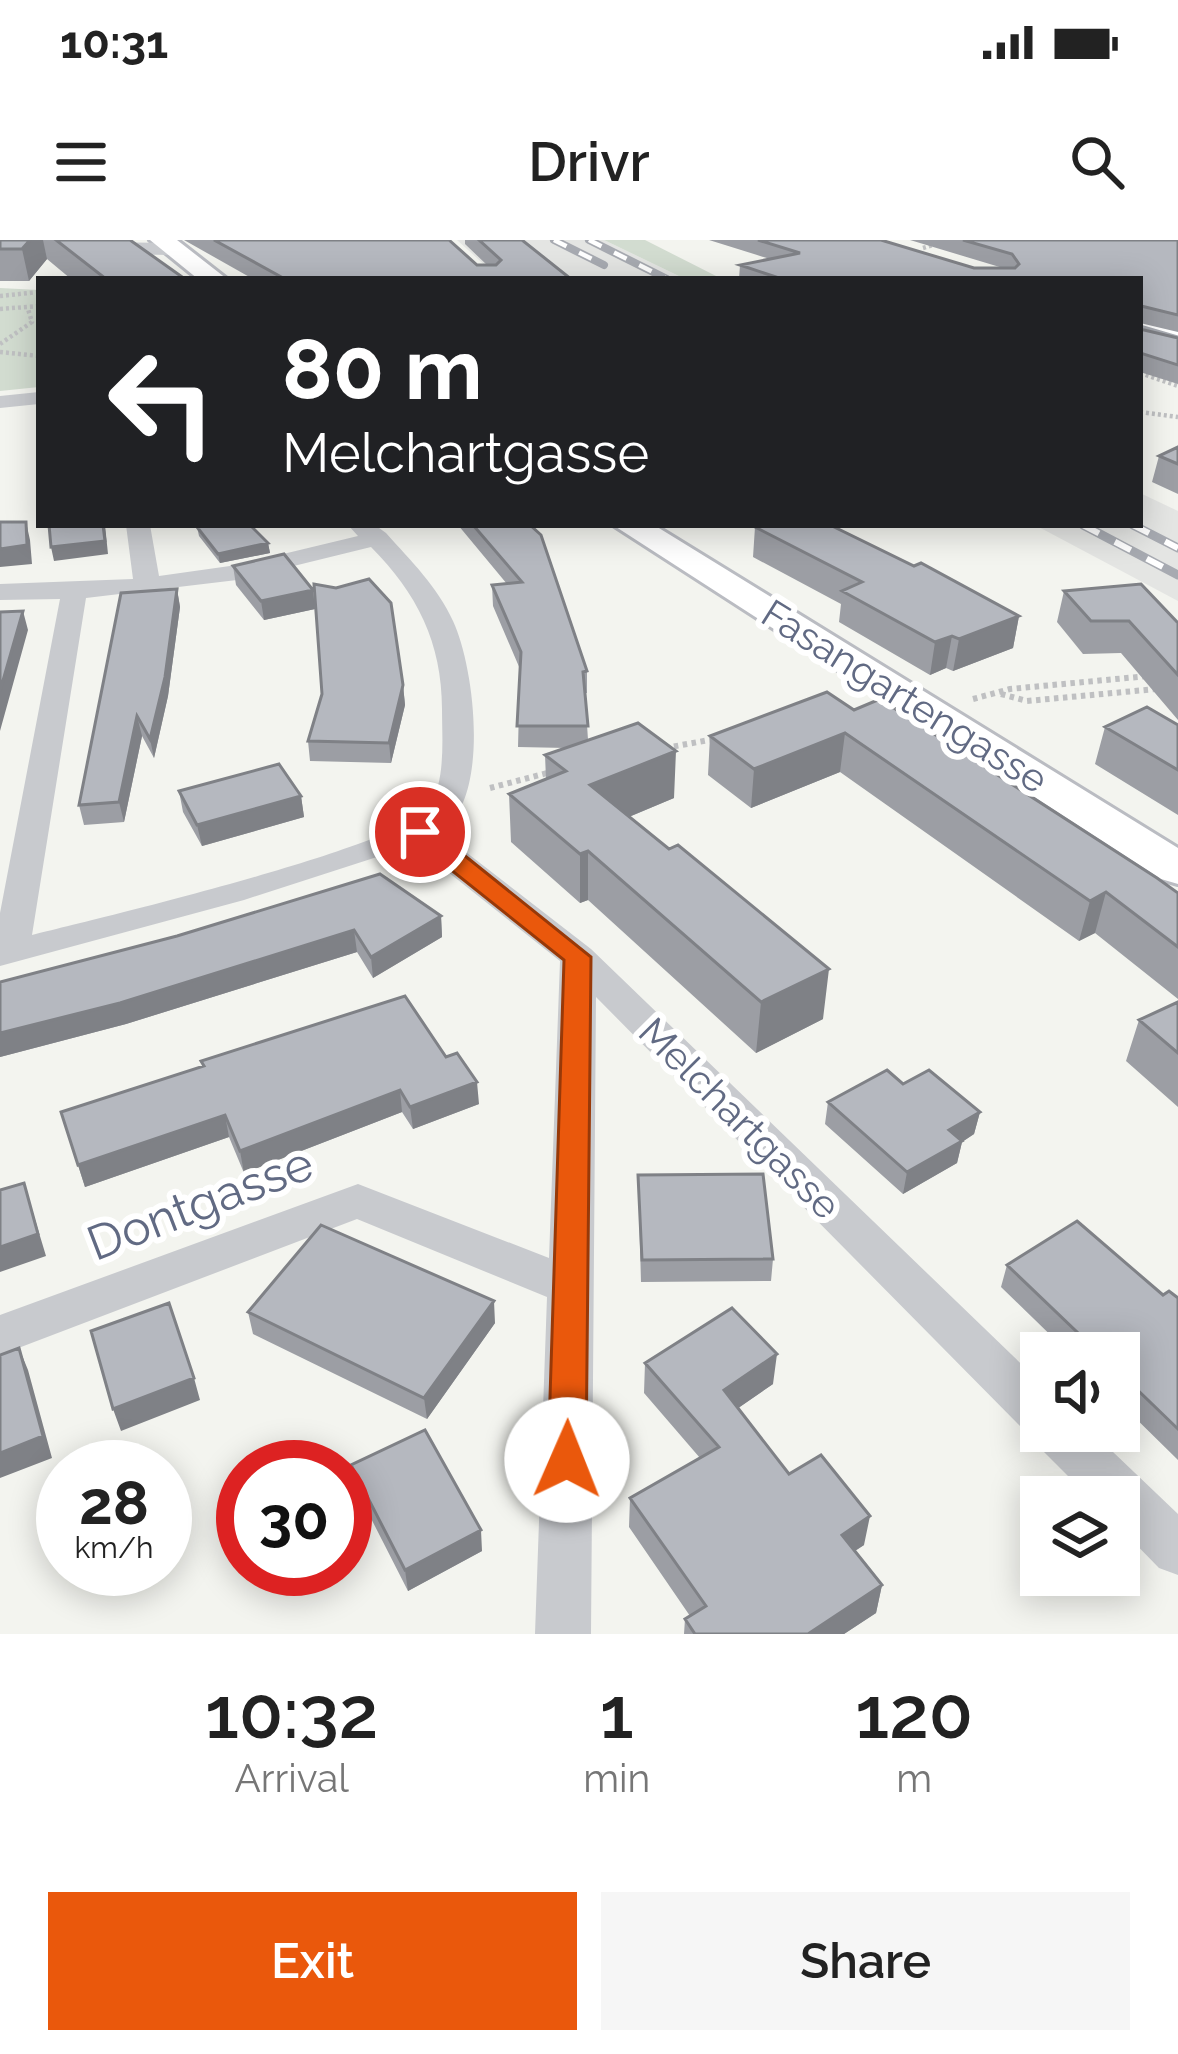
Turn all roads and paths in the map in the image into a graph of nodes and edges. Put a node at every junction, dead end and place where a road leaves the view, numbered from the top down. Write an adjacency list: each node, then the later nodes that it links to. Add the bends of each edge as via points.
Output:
1 (950, 240): 5 (path)
2 (173, 243): 3 (main road); 4 (street); 6 (main road)
3 (213, 243)
4 (0, 248)
5 (923, 248)
6 (211, 276)
7 (36, 292): 8 (path)
8 (0, 296)
9 (36, 307): 11 (path)
10 (0, 309): 11 (path)
11 (28, 309): 16 (path, via 27,330)
12 (1143, 322): 13 (main road)
13 (1178, 333)
14 (1143, 335): 15 (main road)
15 (1178, 345)
16 (0, 348): 17 (path)
17 (36, 355)
18 (1153, 366): 19 (path)
19 (1143, 371)
20 (1143, 373): 21 (path)
21 (1178, 386)
22 (36, 398): 23 (street)
23 (0, 402)
24 (1143, 412): 25 (path)
25 (1178, 417)
26 (138, 528): 29 (street)
27 (635, 528): 35 (main road, Fasangartengasse)
28 (369, 532): 29 (street, via 274,569); 39 (street, via 431,597 458,674)
29 (147, 586): 31 (street)
30 (0, 592): 31 (street)
31 (74, 593): 42 (street)
32 (1157, 675): 34 (path)
33 (1178, 687): 34 (path, via 1027,700)
34 (997, 692): 35 (path)
35 (920, 705): 41 (main road, Fasangartengasse)
36 (729, 736): 37 (path)
37 (659, 750)
38 (556, 771): 39 (path)
39 (448, 799): 40 (street)
40 (420, 832): 42 (street); 43 (street, Melchartgasse)
41 (1178, 868)
42 (5, 952)
43 (578, 957): 44 (street); 46 (street, Melchartgasse)
44 (570, 1286): 45 (street, Dontgasse, via 358,1201); 49 (street)
45 (0, 1335)
46 (1020, 1394)
47 (1078, 1452): 48 (street)
48 (1178, 1550)
49 (563, 1634)

